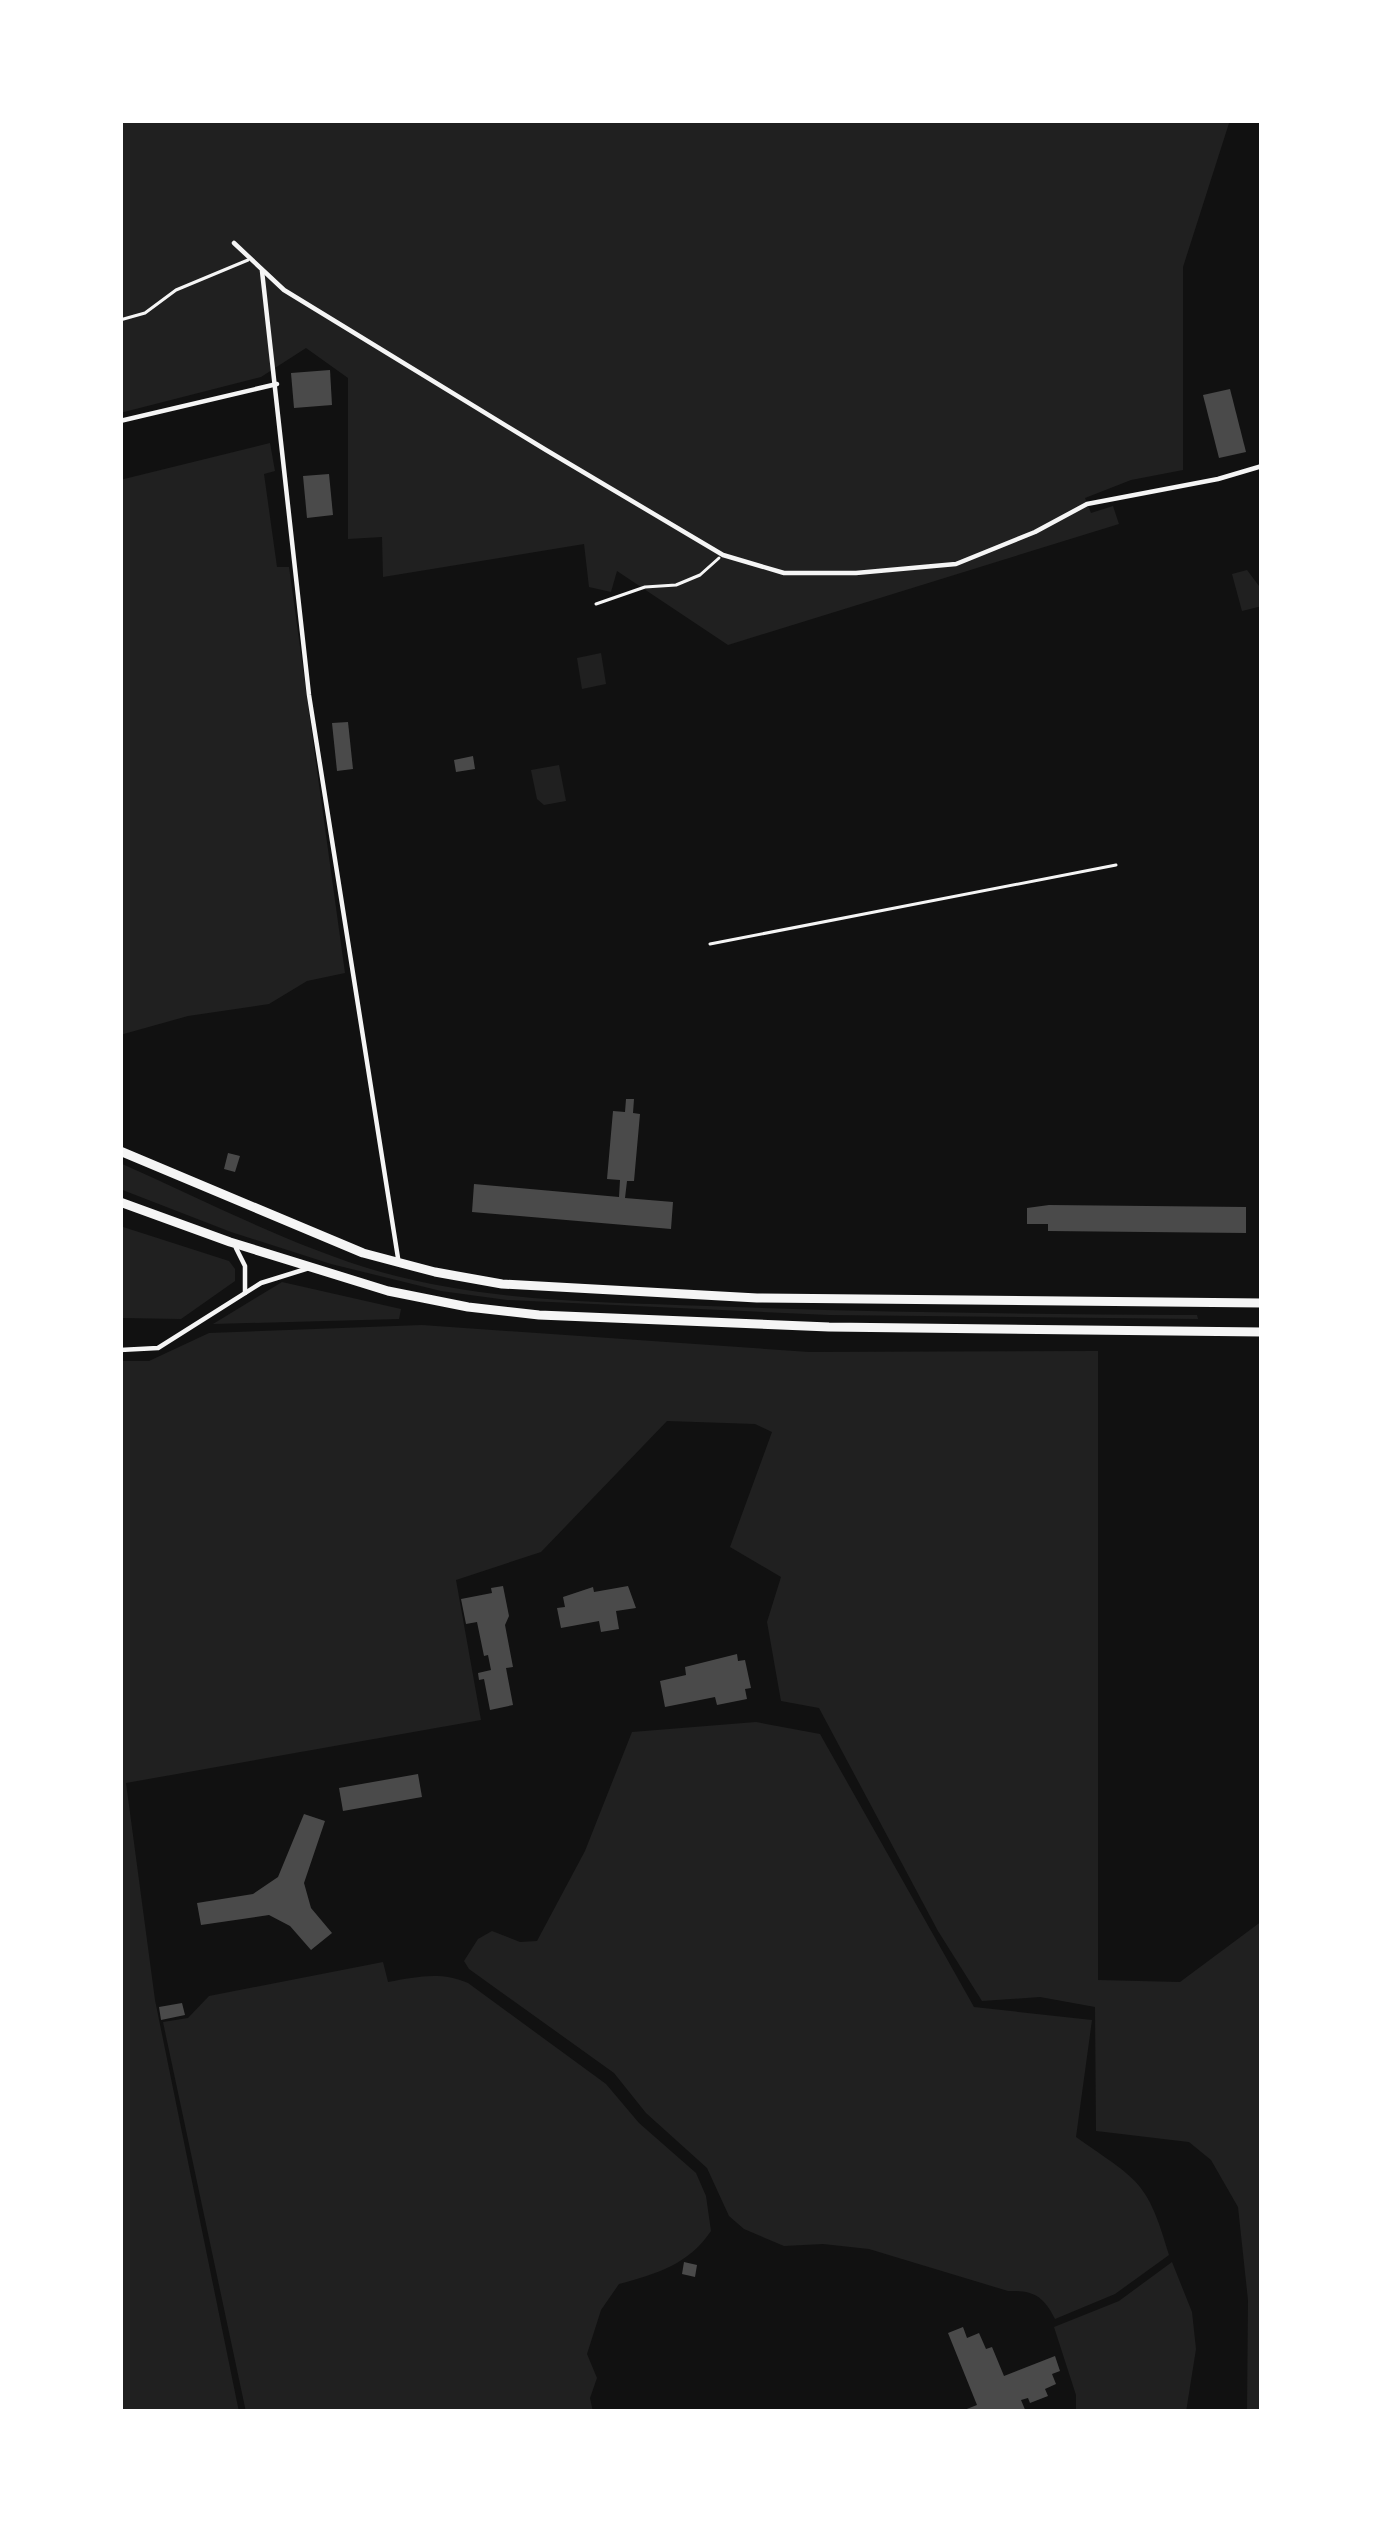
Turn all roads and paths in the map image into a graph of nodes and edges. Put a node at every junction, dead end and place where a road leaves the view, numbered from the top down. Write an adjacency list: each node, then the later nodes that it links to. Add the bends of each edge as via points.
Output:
1 (234, 242): 2 (street)
2 (249, 260): 3 (street); 4 (lane)
3 (262, 270): 5 (street); 8 (street)
4 (120, 320)
5 (277, 384): 6 (street); 15 (street, via 309,694)
6 (120, 421)
7 (1262, 466): 8 (street, via 1087,504 956,564 784,573)
8 (722, 555): 9 (path, via 688,580)
9 (596, 604)
10 (1116, 865): 11 (path)
11 (710, 944)
12 (120, 1151): 15 (highway)
13 (120, 1202): 14 (highway)
14 (230, 1242): 16 (highway); 17 (street, via 242,1254)
15 (398, 1264): 18 (highway, via 502,1284 626,1292)
16 (311, 1268): 17 (street); 19 (highway, via 388,1291 539,1315)
17 (245, 1293): 20 (street, via 158,1348)
18 (1262, 1303)
19 (1262, 1332)
20 (120, 1350)

